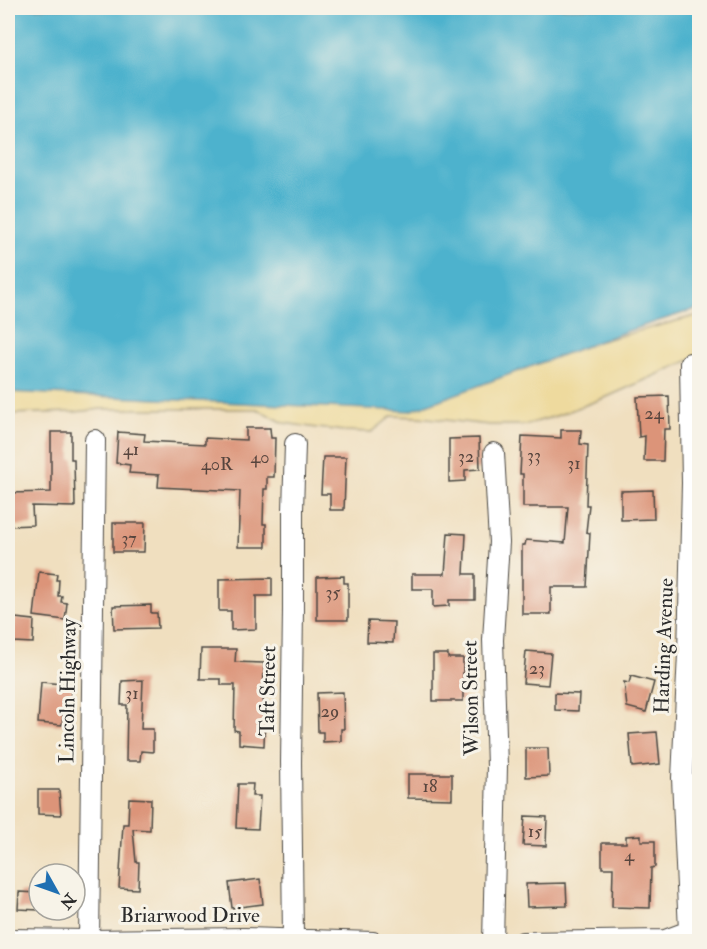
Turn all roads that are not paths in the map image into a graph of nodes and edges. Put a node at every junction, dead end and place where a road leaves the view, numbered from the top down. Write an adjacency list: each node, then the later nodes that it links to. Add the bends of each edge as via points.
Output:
1 (690, 363): 5 (street, Harding Avenue)
2 (95, 440): 9 (street, Lincoln Highway)
3 (295, 444): 8 (street, Taft Street)
4 (494, 453): 11 (street, Wilson Street, via 499,542 493,640 497,766)
5 (696, 482): 6 (street, Harding Avenue, via 682,778)
6 (694, 928): 12 (street, via 665,940)
7 (8, 939): 9 (street, Briarwood Drive)
8 (292, 939): 9 (street, Briarwood Drive); 10 (street, Briarwood Drive)
9 (89, 941)
10 (373, 942)
11 (493, 942)
12 (523, 942)

